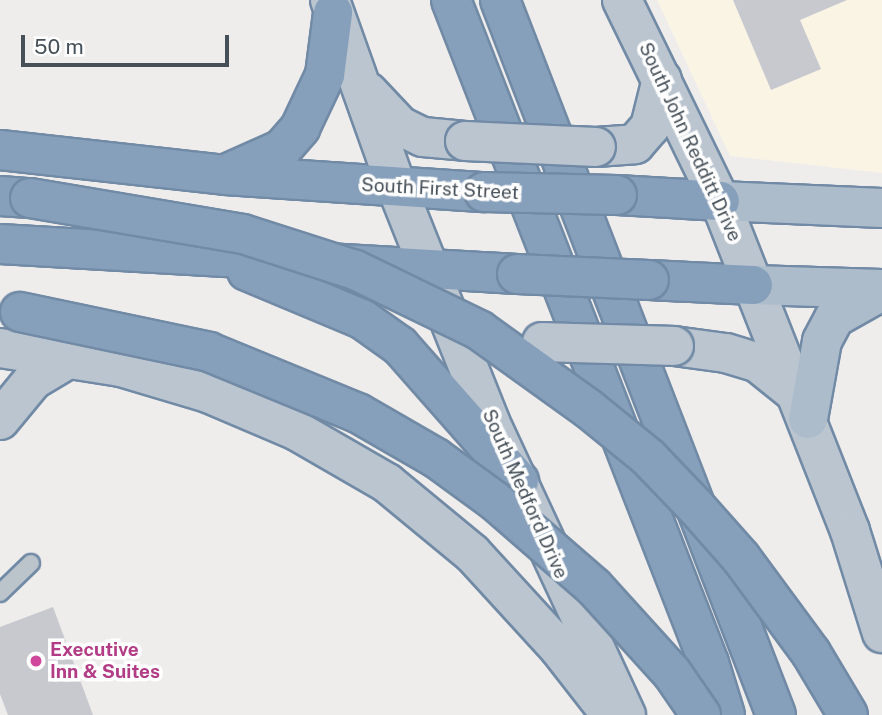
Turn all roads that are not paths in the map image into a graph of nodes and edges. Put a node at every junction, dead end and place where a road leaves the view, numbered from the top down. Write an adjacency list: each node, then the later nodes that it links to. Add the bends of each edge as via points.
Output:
1 (451, 0): 31 (highway, via 709,663)
2 (500, 0): 32 (highway)
3 (622, 0): 5 (main road, South John Redditt Drive)
4 (331, 7): 6 (main road); 8 (highway, via 325,75 300,128 282,149)
5 (662, 79): 6 (main road, bridge, via 650,127 635,144 596,147 423,137 400,127); 11 (main road, South John Redditt Drive)
6 (362, 85): 9 (main road)
7 (0, 150): 8 (highway, South First Street)
8 (225, 174): 9 (highway, South First Street)
9 (397, 188): 11 (highway, South First Street, bridge); 15 (main road)
10 (15, 197): 33 (highway, bridge, via 243,234 355,270 479,330 618,433 695,506 757,579 811,653)
11 (720, 201): 12 (main road, South First Street); 16 (main road, South John Redditt Drive)
12 (882, 208)
13 (0, 244): 14 (highway)
14 (205, 257): 15 (highway); 24 (highway, via 277,281 341,310 400,346)
15 (429, 271): 16 (highway, bridge); 21 (main road, South Medford Drive)
16 (753, 285): 17 (main road); 22 (main road)
17 (882, 290): 22 (main road, via 834,318 822,341)
18 (10, 311): 30 (highway, bridge, via 209,352 358,413 436,458 495,501 594,587 672,673)
19 (0, 348): 20 (main road)
20 (68, 359): 23 (main road, via 33,380); 28 (main road, via 121,367 208,393 298,431 387,483 472,553 559,648)
21 (473, 376): 22 (main road, bridge, via 518,344 674,346 758,363); 24 (main road, South Medford Drive)
22 (803, 408): 27 (main road)
23 (0, 420)
24 (519, 481): 29 (main road, South Medford Drive)
25 (31, 563): 26 (lane)
26 (0, 593)
27 (882, 633)
28 (611, 715)
29 (626, 715)
30 (701, 715)
31 (725, 715)
32 (776, 715)
33 (848, 715)

